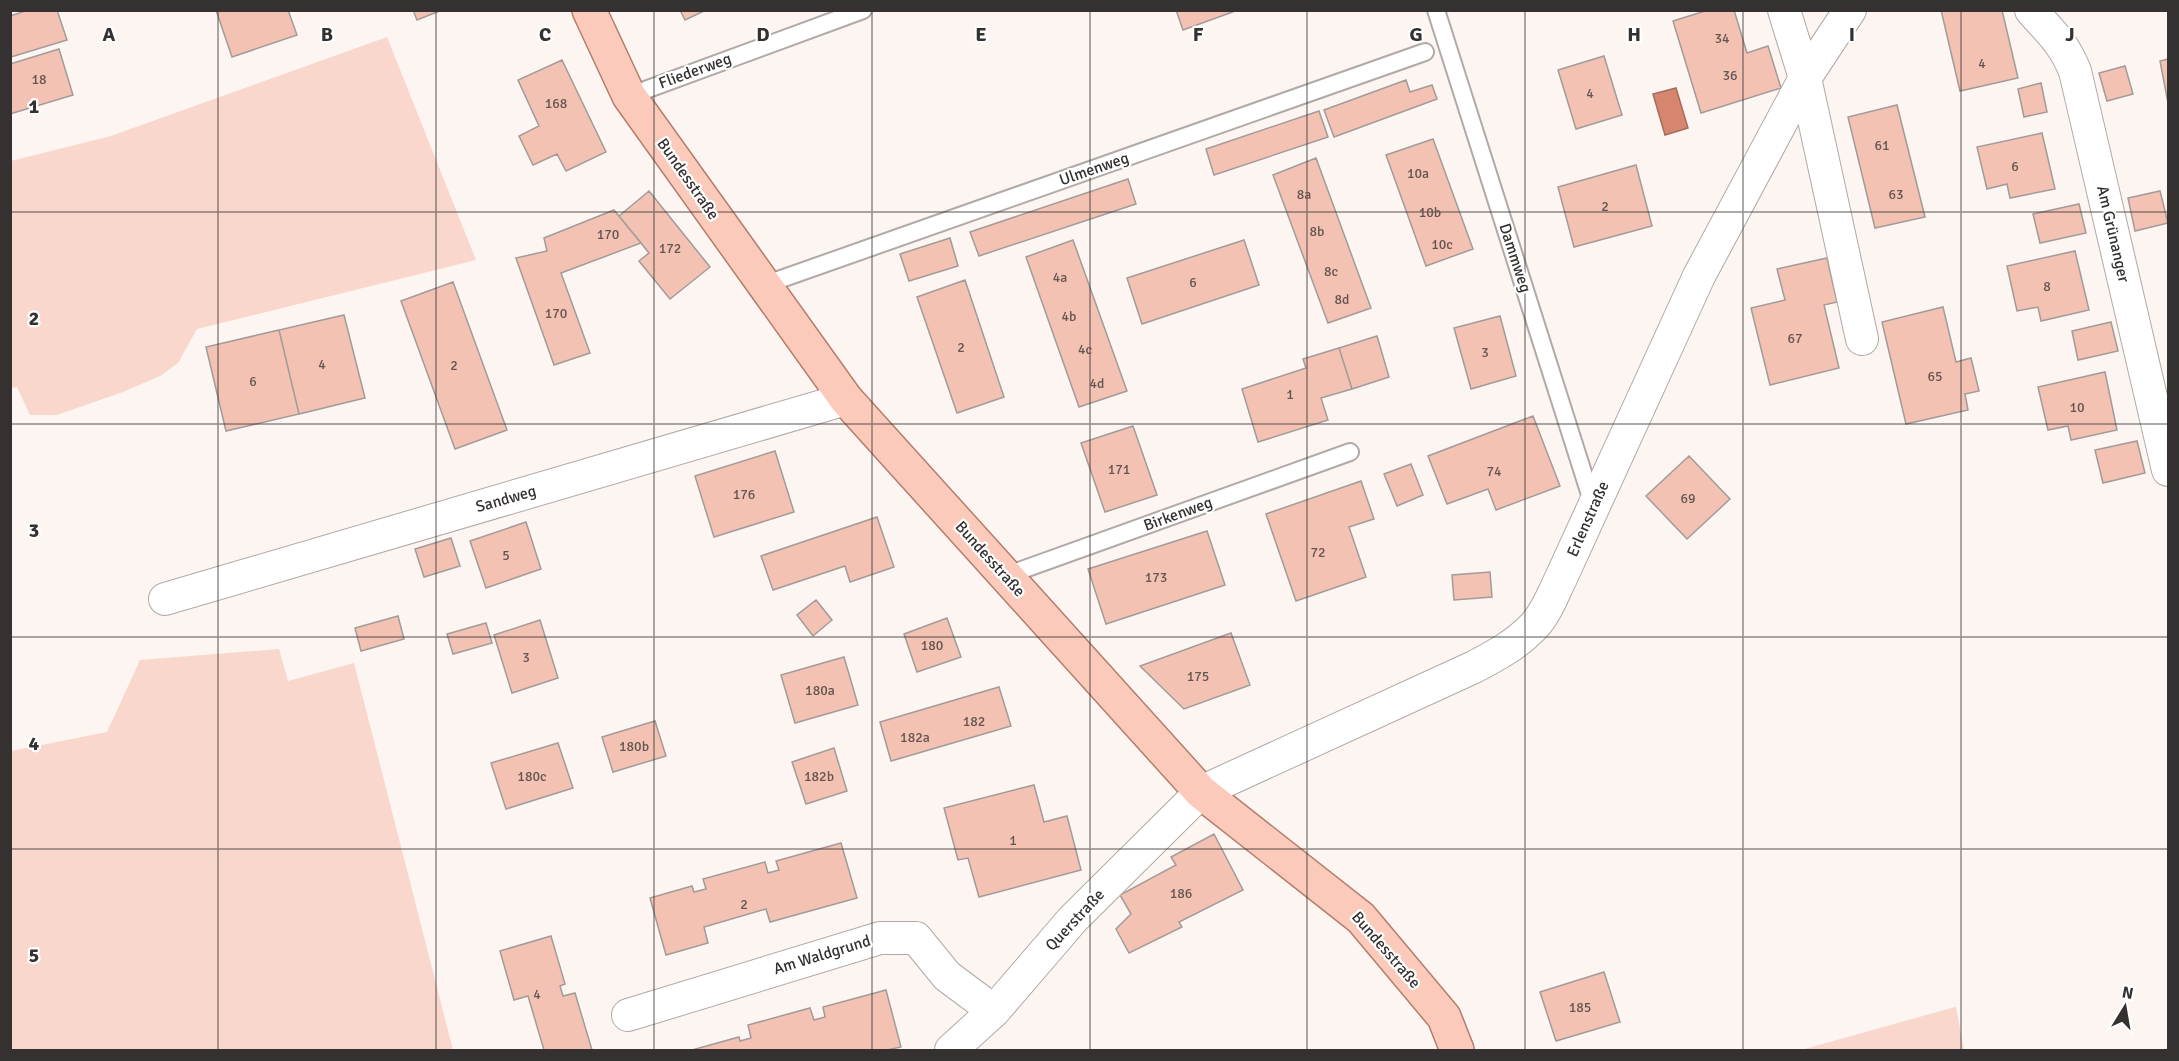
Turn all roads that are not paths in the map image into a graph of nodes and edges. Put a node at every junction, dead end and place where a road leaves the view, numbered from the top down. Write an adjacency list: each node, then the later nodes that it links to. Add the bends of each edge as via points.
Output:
1 (589, 10): 9 (main road, Bundesstraße)
2 (863, 10): 9 (lane, Fliederweg)
3 (1436, 10): 15 (lane, Dammweg)
4 (1784, 10): 8 (street)
5 (1850, 10): 8 (street, Erlenstraße)
6 (2031, 10): 14 (street, Am Grünanger, via 2057,38 2075,71)
7 (1425, 52): 10 (lane, Ulmenweg)
8 (1805, 78): 11 (street); 15 (street, Erlenstraße, via 1699,276)
9 (629, 96): 10 (main road, Bundesstraße)
10 (764, 285): 12 (main road, Bundesstraße)
11 (1862, 339)
12 (846, 399): 16 (main road, Bundesstraße); 17 (street, Sandweg)
13 (1350, 452): 16 (lane, Birkenweg)
14 (2169, 470)
15 (1594, 506): 18 (street, Erlenstraße, via 1543,614 1499,654)
16 (1005, 576): 18 (main road, Bundesstraße)
17 (165, 599)
18 (1201, 792): 19 (street, Querstraße, via 1073,919); 22 (main road, Bundesstraße, via 1361,918 1444,1017)
19 (994, 1011): 20 (street, Am Waldgrund, via 947,976 916,938 880,938); 21 (street, Querstraße)
20 (628, 1015)
21 (951, 1050)
22 (1457, 1050)

